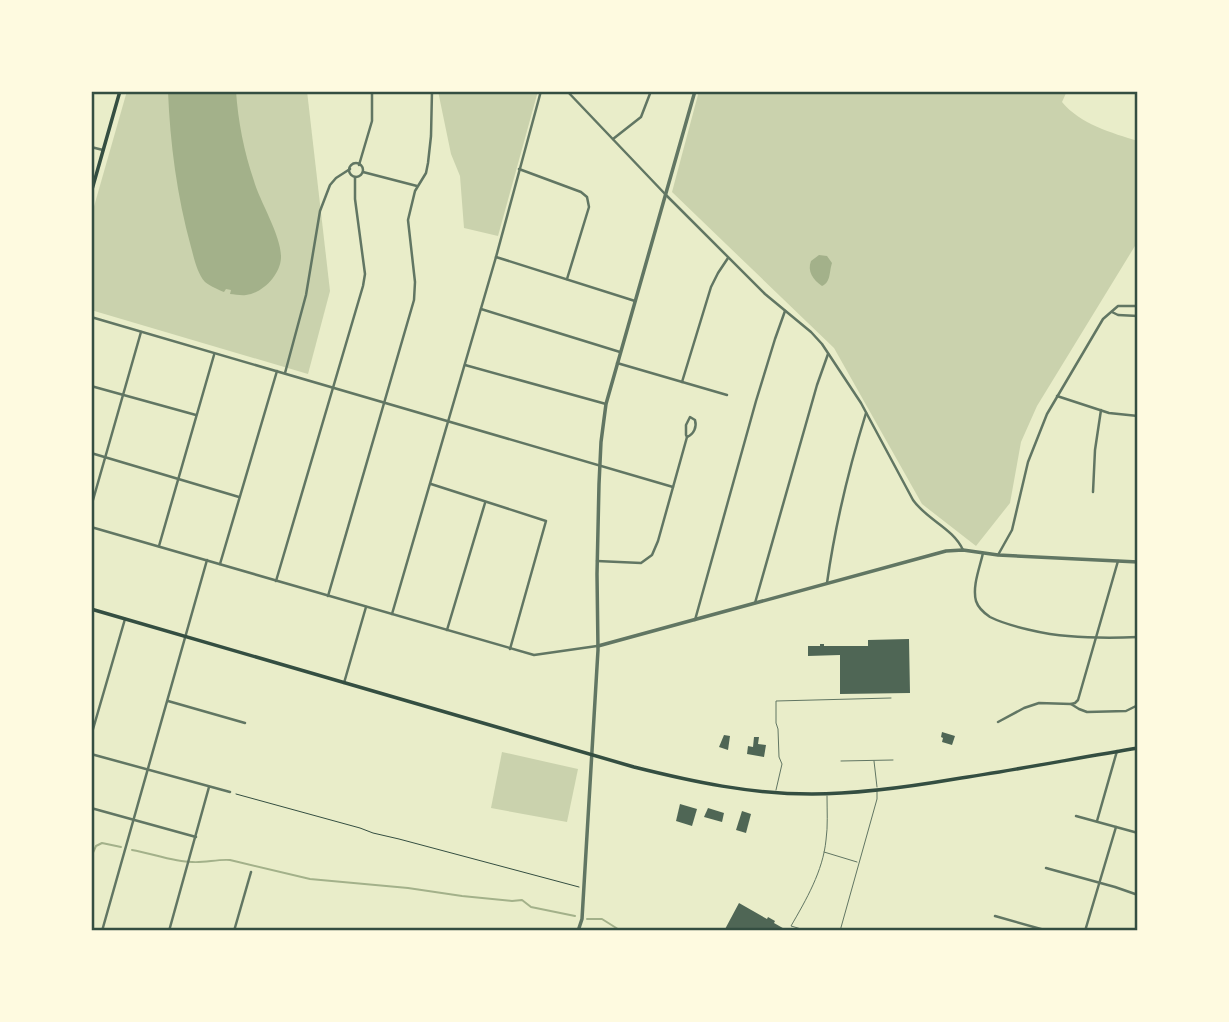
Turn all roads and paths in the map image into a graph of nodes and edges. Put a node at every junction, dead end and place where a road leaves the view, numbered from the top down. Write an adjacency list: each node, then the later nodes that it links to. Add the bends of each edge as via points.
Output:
1 (120, 91): 10 (main road)
2 (372, 91): 11 (street, via 372,121)
3 (432, 91): 16 (street, via 428,163)
4 (541, 91): 13 (street)
5 (567, 91): 8 (street)
6 (651, 91): 8 (street, via 641,117)
7 (695, 91): 18 (street)
8 (613, 139): 18 (street)
9 (91, 146): 10 (street)
10 (103, 150): 17 (main road)
11 (359, 164): 12 (street); 14 (street)
12 (349, 169): 15 (street); 36 (street, via 330,185 320,211 306,295)
13 (519, 169): 19 (street); 21 (street, via 581,192 589,200)
14 (363, 172): 15 (street); 16 (street)
15 (355, 177): 39 (street, via 365,274)
16 (417, 187): 43 (street, via 408,220 414,300)
17 (91, 192)
18 (666, 195): 20 (street); 22 (street)
19 (496, 257): 21 (street); 24 (street)
20 (729, 257): 25 (street); 37 (street, via 712,287)
21 (567, 279): 22 (street)
22 (635, 301): 30 (street)
23 (1138, 306): 26 (street, via 1118,306)
24 (481, 309): 30 (street); 34 (street)
25 (785, 310): 31 (street); 79 (street)
26 (1112, 312): 27 (street); 42 (street, via 1103,319)
27 (1138, 316)
28 (91, 317): 29 (street)
29 (141, 332): 32 (street); 40 (street)
30 (621, 352): 33 (street)
31 (828, 352): 46 (street); 74 (street)
32 (215, 354): 35 (street); 47 (street)
33 (617, 363): 37 (street); 44 (street)
34 (464, 365): 44 (street); 49 (street)
35 (277, 371): 36 (street); 58 (street)
36 (285, 373): 39 (street)
37 (682, 382): 41 (street)
38 (91, 386): 40 (street)
39 (333, 387): 43 (street); 71 (street)
40 (122, 394): 47 (street); 52 (street)
41 (727, 395)
42 (1057, 396): 45 (street); 65 (street, via 1032,447 1012,530)
43 (384, 403): 49 (street); 73 (street)
44 (606, 404): 53 (street)
45 (1101, 410): 48 (street); 57 (street)
46 (866, 412): 63 (street, via 919,509 956,537); 72 (street)
47 (197, 416): 54 (street)
48 (1138, 416)
49 (448, 422): 53 (street); 55 (street)
50 (687, 437): 50 (street, via 688,418 693,418 696,425); 56 (street)
51 (91, 453): 52 (street)
52 (105, 457): 54 (street); 60 (street)
53 (600, 467): 56 (street); 67 (street)
54 (178, 479): 58 (street); 62 (street)
55 (431, 484): 59 (street); 77 (street)
56 (673, 487): 67 (street, via 650,558 641,563)
57 (1093, 492)
58 (240, 497): 70 (street)
59 (486, 501): 80 (street); 85 (street, via 547,523)
60 (91, 507)
61 (91, 527): 62 (street)
62 (159, 546): 66 (street)
63 (963, 550): 64 (street); 72 (street)
64 (983, 553): 65 (street); 83 (street, via 975,596 988,615 1038,631)
65 (998, 555): 68 (street)
66 (206, 560): 70 (street); 81 (street)
67 (597, 561): 84 (street)
68 (1118, 561): 69 (street); 83 (street)
69 (1138, 562)
70 (220, 564): 71 (street)
71 (276, 581): 73 (street)
72 (827, 583): 74 (street)
73 (328, 596): 75 (street)
74 (755, 603): 79 (street)
75 (366, 607): 77 (street); 86 (street)
76 (91, 609): 78 (main road)
77 (392, 614): 80 (street)
78 (125, 619): 81 (main road); 93 (street)
79 (695, 620): 84 (street)
80 (447, 630): 85 (street)
81 (186, 636): 86 (main road); 88 (street)
82 (1138, 637): 83 (street)
83 (1095, 638): 89 (street, via 1078,700)
84 (597, 646): 85 (street, via 541,656); 97 (street)
85 (510, 649)
86 (344, 683): 97 (main road)
87 (891, 698): 105 (lane, via 776,701 782,764)
88 (168, 701): 92 (street); 101 (street)
89 (1071, 704): 90 (street, via 1087,712 1126,711); 91 (street, via 1034,704)
90 (1138, 705)
91 (998, 722)
92 (245, 723)
93 (91, 736)
94 (1138, 748): 95 (main road)
95 (1117, 751): 103 (main road); 110 (street)
96 (91, 754): 101 (street)
97 (591, 754): 105 (main road, via 683,779); 119 (street)
98 (893, 760): 100 (lane)
99 (841, 761): 100 (lane)
100 (874, 761): 103 (lane)
101 (148, 770): 102 (street); 109 (street)
102 (209, 787): 104 (street); 113 (street)
103 (877, 790): 106 (main road); 115 (lane)
104 (230, 792): 119 (path)
105 (776, 793): 106 (main road)
106 (828, 794): 114 (lane)
107 (91, 808): 109 (street)
108 (1076, 816): 110 (street)
109 (134, 820): 113 (street); 122 (street)
110 (1097, 821): 111 (street)
111 (1116, 827): 112 (street); 118 (street)
112 (1138, 833)
113 (196, 837): 123 (street)
114 (824, 852): 115 (lane); 126 (lane, via 810,893 791,926)
115 (859, 862): 127 (lane)
116 (1046, 868): 118 (street)
117 (251, 872): 124 (street)
118 (1098, 883): 120 (street); 129 (street)
119 (583, 888): 125 (street)
120 (1138, 895)
121 (995, 916): 128 (street)
122 (102, 931)
123 (169, 931)
124 (234, 931)
125 (578, 931)
126 (808, 931)
127 (839, 931)
128 (1048, 931)
129 (1085, 931)

